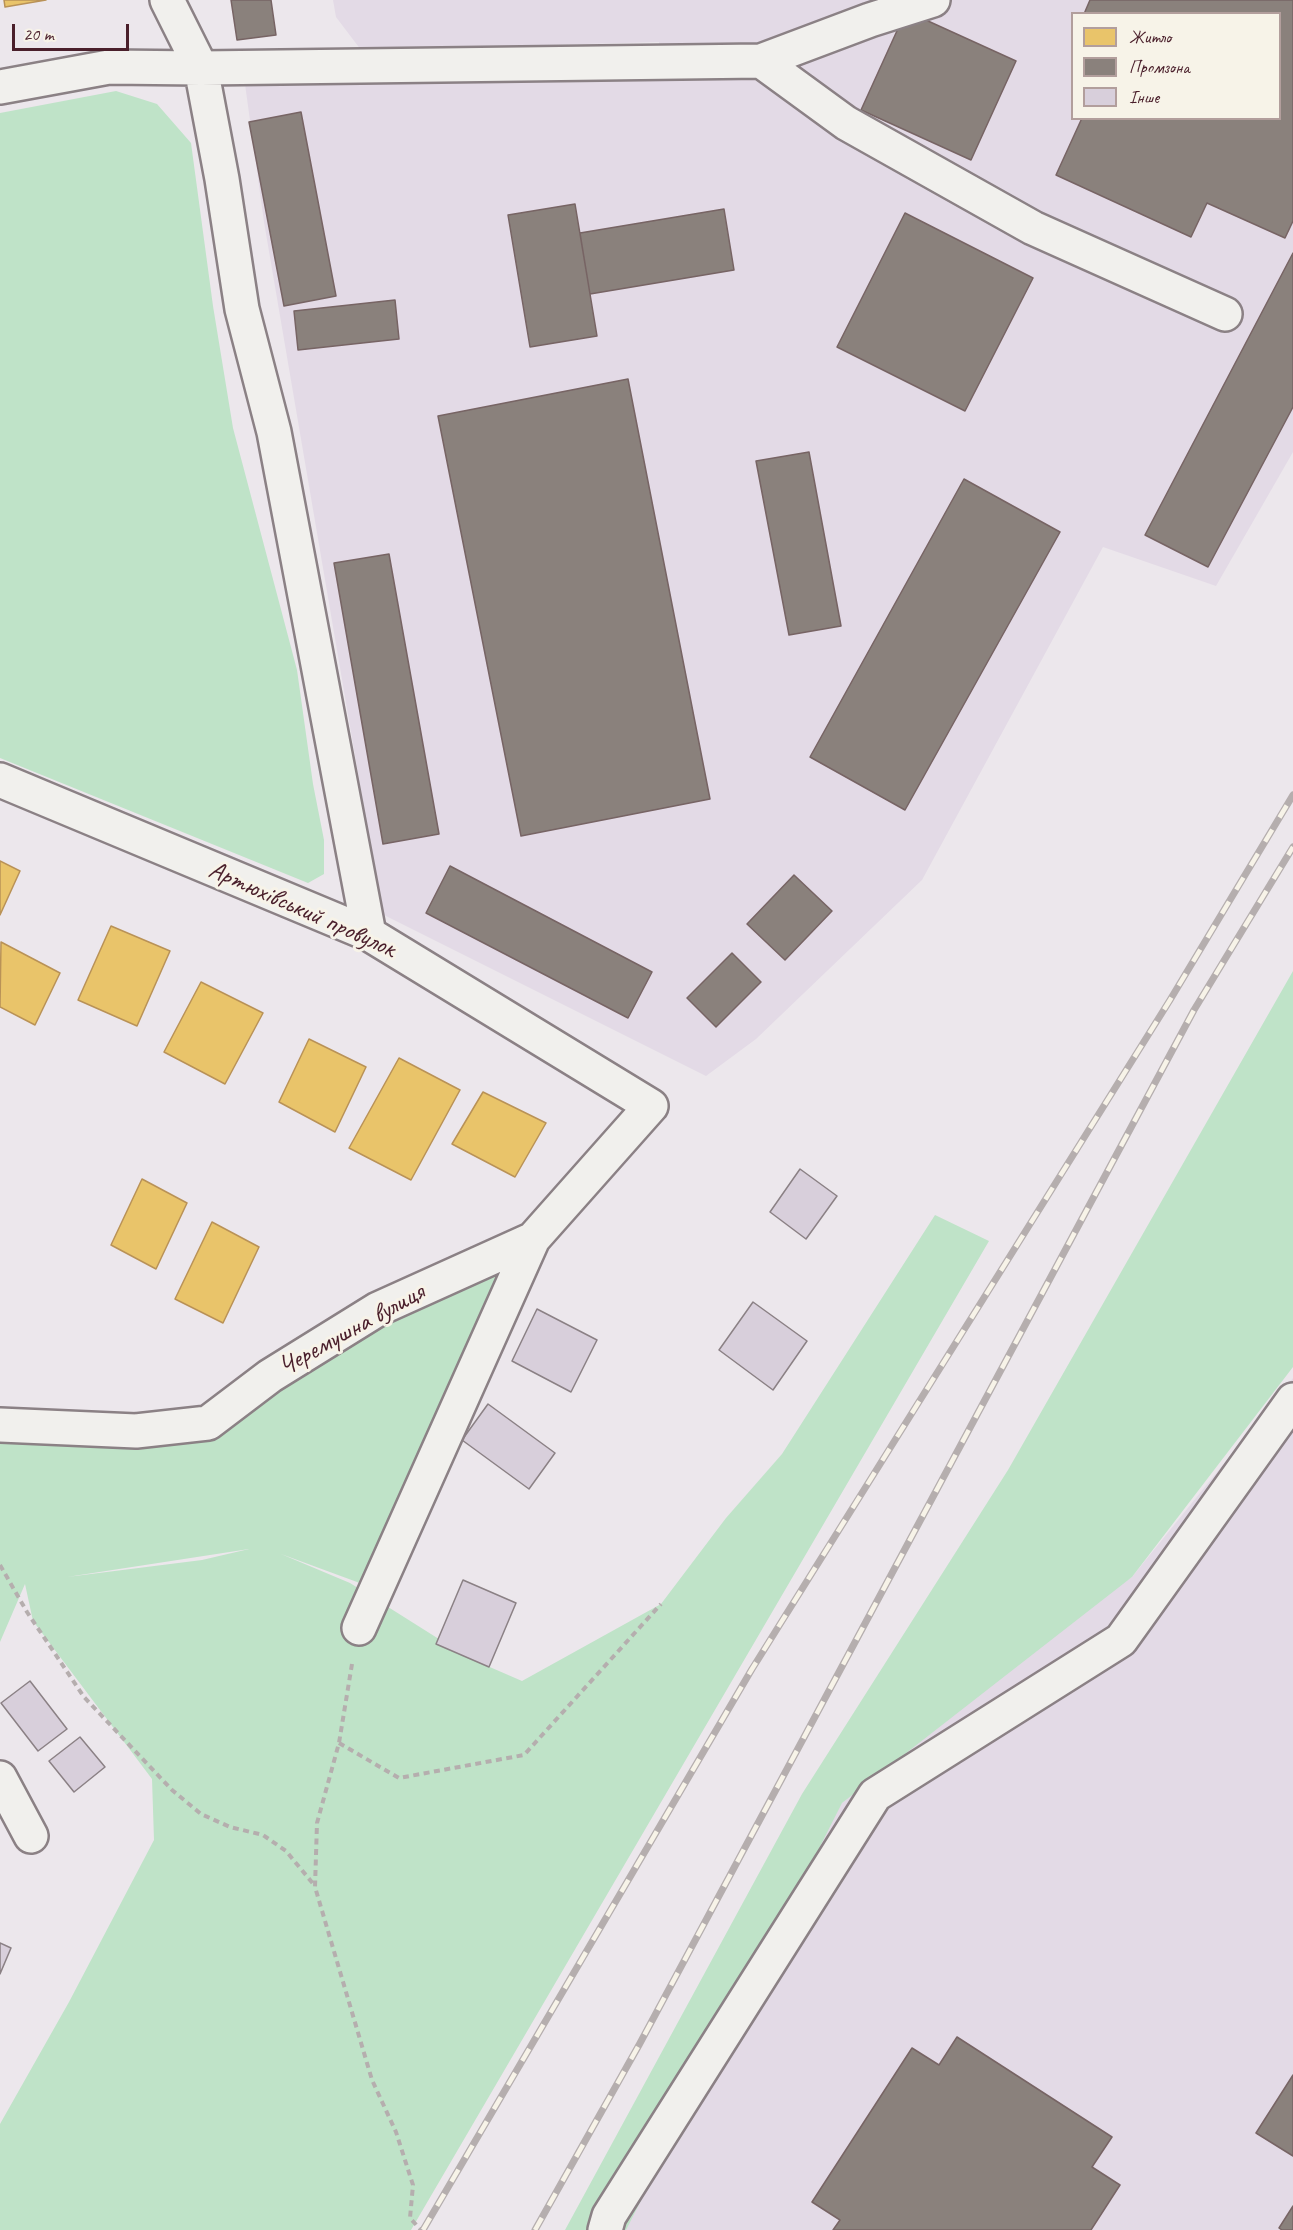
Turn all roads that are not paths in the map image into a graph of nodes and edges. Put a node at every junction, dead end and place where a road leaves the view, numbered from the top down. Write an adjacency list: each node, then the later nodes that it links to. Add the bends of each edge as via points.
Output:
1 (167, 0): 4 (street)
2 (933, 0): 3 (street)
3 (761, 61): 4 (street); 6 (street, via 846,123 1033,228)
4 (201, 68): 5 (street, via 109,67); 8 (street, via 242,309 274,432)
5 (0, 87)
6 (1225, 314)
7 (0, 780): 8 (street, Артюхівський провулок)
8 (369, 934): 9 (street, Артюхівський провулок)
9 (651, 1106): 10 (street, Черемушна вулиця)
10 (533, 1239): 12 (street, Черемушна вулиця, via 378,1309 270,1376 208,1423 136,1431); 13 (street)
11 (1293, 1400): 16 (street, via 1121,1640 876,1795 609,2216)
12 (0, 1425)
13 (359, 1628)
14 (0, 1778): 15 (street)
15 (31, 1836)
16 (605, 2230)

